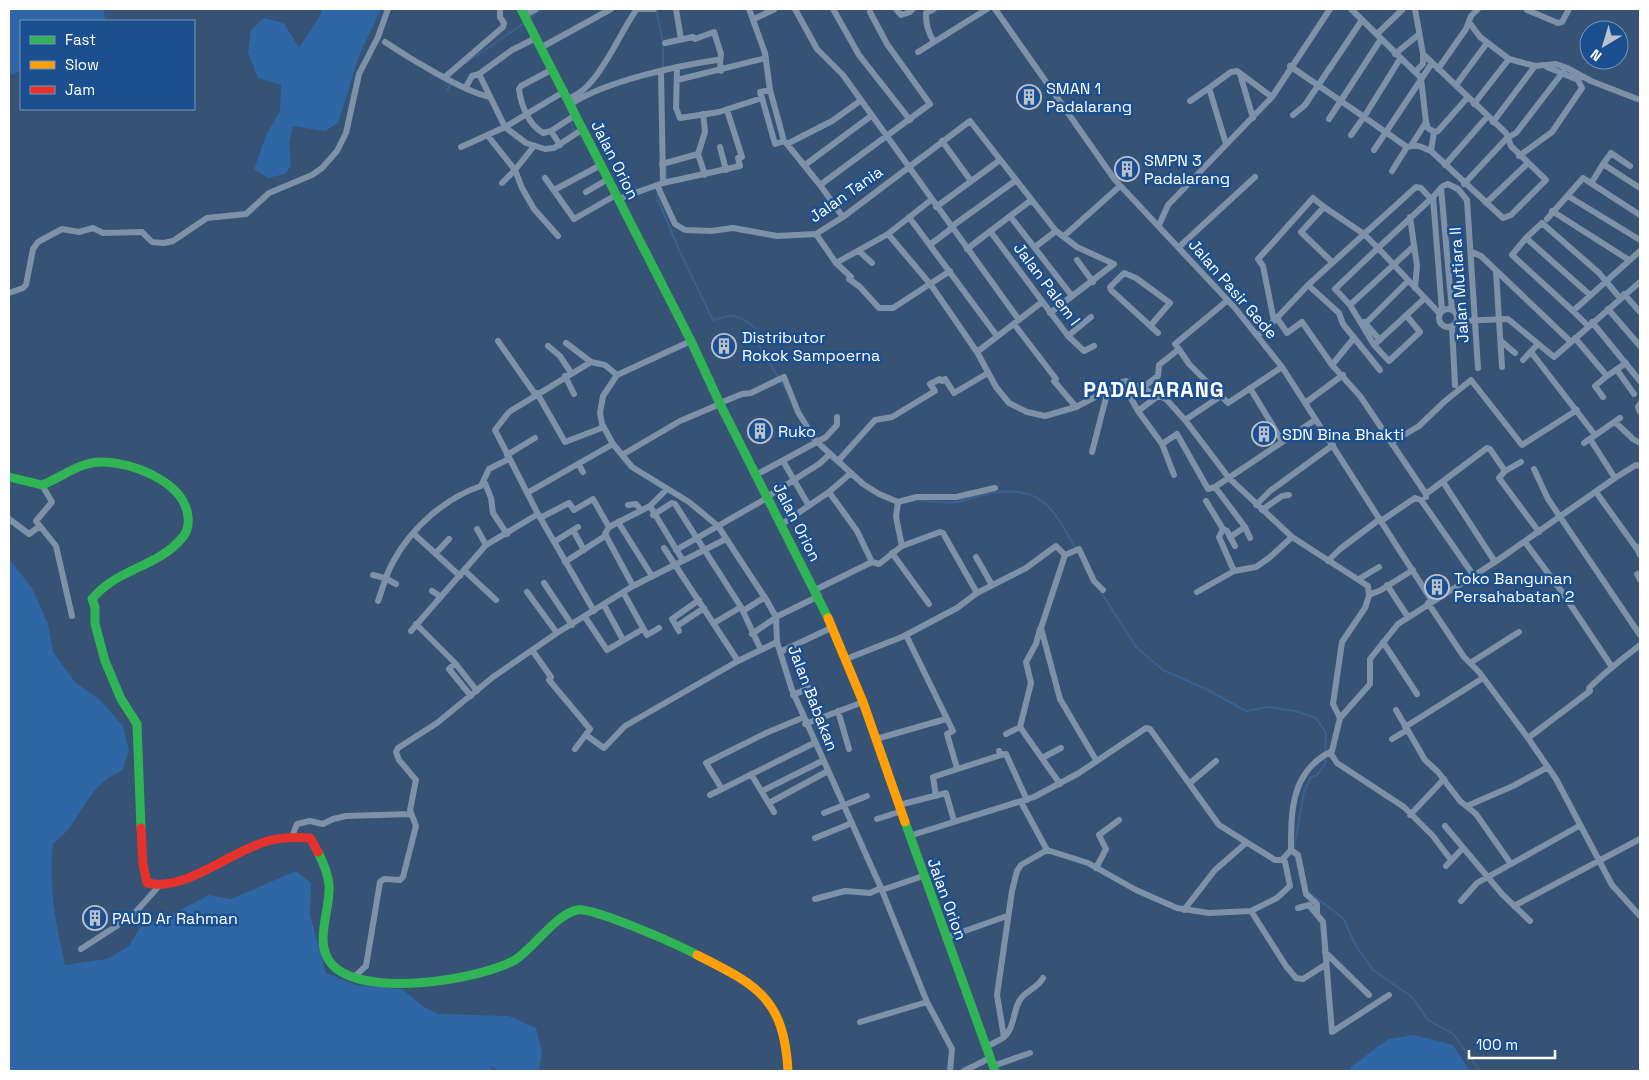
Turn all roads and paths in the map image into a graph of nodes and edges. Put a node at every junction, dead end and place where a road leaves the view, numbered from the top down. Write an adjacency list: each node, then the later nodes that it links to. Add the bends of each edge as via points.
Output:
1 (388, 9): 189 (street, via 359,74 343,139 337,151 317,172 269,193 246,214 208,218 164,243 150,241 142,232 103,233 93,228 79,232 60,230 38,242 33,249 26,285)
2 (500, 9): 57 (street, via 503,27)
3 (536, 9): 25 (street)
4 (610, 9): 37 (street)
5 (637, 9): 6 (street); 69 (street, via 590,83)
6 (654, 9)
7 (676, 9): 32 (street)
8 (749, 9): 26 (street)
9 (775, 9): 26 (street)
10 (795, 9): 71 (street, via 817,49 833,63)
11 (832, 9): 85 (street, via 859,55)
12 (896, 9): 13 (street, via 902,15)
13 (913, 9)
14 (934, 9): 35 (street, via 926,13 927,30)
15 (987, 9): 35 (street)
16 (995, 9): 132 (street, Jalan Pasir Gede)
17 (1330, 9): 45 (street)
18 (1352, 9): 27 (street)
19 (1401, 9): 31 (street)
20 (1416, 9): 29 (street)
21 (1478, 9): 28 (street)
22 (1570, 9): 23 (street, via 1558,23)
23 (1527, 10)
24 (870, 12): 85 (street, via 887,44 930,104)
25 (525, 15): 30 (main road, Jalan Orion)
26 (754, 19): 41 (street)
27 (1362, 20): 31 (street); 60 (street)
28 (1469, 22): 36 (street); 50 (street)
29 (1418, 35): 39 (street); 40 (street)
30 (537, 37): 37 (main road, Jalan Orion); 55 (street)
31 (1379, 37): 40 (street); 73 (street)
32 (681, 39): 34 (street); 43 (street, via 695,39 714,32 722,57)
33 (385, 42): 57 (street)
34 (665, 42)
35 (934, 42): 38 (street)
36 (1487, 43): 42 (street); 61 (street)
37 (542, 47): 48 (main road, Jalan Orion)
38 (918, 52)
39 (1423, 54): 44 (street); 53 (street, via 1423,64)
40 (1398, 56): 53 (street); 81 (street)
41 (766, 58): 52 (street); 64 (street)
42 (1509, 60): 46 (street); 74 (street)
43 (720, 62): 49 (street); 52 (street)
44 (1432, 63): 50 (street); 58 (street)
45 (1290, 66): 60 (street); 68 (street)
46 (1535, 66): 47 (street); 87 (street)
47 (1543, 66): 54 (street); 70 (street, via 1556,64)
48 (553, 69): 69 (main road, Jalan Orion); 76 (street, via 519,89)
49 (677, 69): 51 (street); 59 (street)
50 (1438, 69): 61 (street)
51 (663, 71): 69 (street); 110 (street, Jalan Tania)
52 (721, 71): 59 (street)
53 (1415, 72): 58 (street)
54 (1563, 72): 96 (street, via 1516,134); 108 (street, via 1581,82 1582,88 1552,132)
55 (479, 74): 62 (street, via 470,78); 65 (street)
56 (1240, 74): 63 (street, via 1231,72); 68 (street); 83 (street)
57 (446, 77): 62 (street)
58 (1421, 78): 86 (street); 91 (street)
59 (677, 80): 77 (street, via 676,108 680,118)
60 (1317, 84): 73 (street); 78 (street, via 1305,105)
61 (1456, 85): 66 (street)
62 (466, 87): 65 (street)
63 (1209, 88): 72 (street); 99 (street)
64 (770, 90): 67 (street, via 760,92); 98 (street)
65 (490, 97): 88 (street)
66 (1468, 97): 74 (street); 92 (street)
67 (762, 98): 75 (street); 98 (street, via 775,144)
68 (1272, 98): 83 (street)
69 (569, 99): 76 (street); 79 (main road, Jalan Orion)
70 (1640, 100)
71 (860, 101): 80 (street); 98 (street, via 832,121)
72 (1190, 101)
73 (1341, 101): 81 (street); 84 (street)
74 (1474, 104): 82 (street)
75 (726, 110): 77 (street); 119 (street, via 742,156 738,158 740,166)
76 (526, 114): 88 (street); 90 (street, via 538,130)
77 (703, 114): 107 (street, via 705,132)
78 (1293, 115)
79 (574, 116): 89 (main road, Jalan Orion); 90 (street)
80 (871, 116): 95 (street); 114 (street)
81 (1364, 117): 91 (street); 93 (street)
82 (1487, 117): 87 (street); 115 (street)
83 (1253, 118): 99 (street)
84 (1329, 119)
85 (910, 120): 95 (street)
86 (1426, 122): 92 (street); 102 (street)
87 (1493, 122): 96 (street)
88 (505, 127): 94 (street); 101 (street)
89 (584, 129): 100 (street); 113 (main road, Jalan Orion)
90 (551, 132): 100 (street)
91 (1386, 132): 102 (street); 105 (street)
92 (1434, 132): 106 (street)
93 (1351, 135)
94 (488, 136): 103 (street); 118 (street)
95 (887, 137): 117 (street); 131 (street)
96 (1507, 138): 108 (street); 130 (street)
97 (942, 141): 109 (street, Jalan Tania, via 970,121); 117 (street, Jalan Tania); 125 (street)
98 (785, 143): 114 (street)
99 (1226, 144): 152 (street, via 1168,204)
100 (560, 145): 101 (street, via 549,149)
101 (534, 146): 118 (street)
102 (1409, 146): 106 (street); 120 (street)
103 (461, 147)
104 (720, 148): 119 (street)
105 (1374, 150)
106 (1431, 151): 115 (street)
107 (698, 154): 110 (street); 121 (street)
108 (1519, 156): 111 (street)
109 (1000, 160): 125 (street); 126 (street)
110 (665, 164): 129 (street, Jalan Tania)
111 (1527, 164): 142 (street); 142 (street, via 1546,180 1511,215 1503,218)
112 (1603, 164): 116 (street, via 1611,153); 127 (street); 134 (street)
113 (601, 165): 124 (main road, Jalan Orion); 135 (street)
114 (805, 165): 131 (street)
115 (1444, 165): 130 (street)
116 (1630, 166)
117 (908, 167): 140 (street); 148 (street, Jalan Tania)
118 (515, 170): 128 (street); 159 (street, via 527,198)
119 (726, 170): 121 (street)
120 (1392, 171)
121 (705, 175): 129 (street)
122 (1255, 177): 166 (street)
123 (545, 178): 135 (street)
124 (608, 179): 136 (street); 138 (main road, Jalan Orion)
125 (971, 181): 143 (street)
126 (1014, 181): 141 (street); 153 (street)
127 (1592, 182): 137 (street, via 1582,179); 146 (street)
128 (502, 183)
129 (663, 184): 138 (street); 156 (street, Jalan Tania, via 662,195 675,224 685,230 732,228 782,236)
130 (1464, 184): 142 (street)
131 (820, 185): 148 (street)
132 (1120, 186): 152 (street, Jalan Pasir Gede); 160 (street)
133 (1441, 188): 139 (street); 171 (street, Jalan Mutiara II, via 1446,184 1452,185 1467,200); 198 (street)
134 (1640, 188)
135 (554, 190): 138 (street, via 574,218)
136 (586, 192)
137 (1568, 196): 145 (street); 162 (street)
138 (617, 197): 223 (main road, Jalan Orion)
139 (1432, 198): 150 (street); 158 (street, via 1416,187); 202 (street)
140 (932, 200): 143 (street); 149 (street)
141 (1030, 201): 147 (street); 154 (street)
142 (1486, 203)
143 (936, 207): 153 (street)
144 (1324, 207): 158 (street); 174 (street, via 1301,232); 207 (street, via 1312,198 1258,259 1264,266)
145 (1552, 211): 151 (street); 173 (street)
146 (1640, 215)
147 (1010, 216): 155 (street); 165 (street)
148 (842, 217): 156 (street, Jalan Tania)
149 (908, 217): 157 (street); 163 (street)
150 (1410, 217): 164 (street); 167 (street)
151 (1547, 220)
152 (1159, 225): 166 (street, Jalan Pasir Gede)
153 (952, 227): 163 (street); 168 (street)
154 (1056, 231): 160 (street); 165 (street)
155 (990, 232): 168 (street); 195 (street, Jalan Palem I)
156 (816, 234): 175 (street)
157 (888, 234): 169 (street); 186 (street)
158 (1364, 234): 167 (street); 174 (street)
159 (558, 236)
160 (1064, 236): 178 (street, via 1077,248)
161 (1526, 238): 183 (street, via 1542,223); 190 (street); 199 (street, via 1512,255)
162 (1640, 240)
163 (931, 244): 179 (street)
164 (1414, 246): 177 (street); 188 (street, via 1417,266)
165 (1035, 247): 191 (street)
166 (1178, 247): 194 (street, Jalan Pasir Gede)
167 (1378, 248): 177 (street); 196 (street, via 1335,289)
168 (967, 249): 210 (street)
169 (859, 251): 175 (street); 176 (street)
170 (1640, 251): 173 (street)
171 (1472, 252): 180 (street, via 1481,256); 209 (street, Jalan Mutiara II)
172 (1077, 260): 184 (street)
173 (1629, 260): 183 (street)
174 (1332, 262): 187 (street)
175 (836, 263): 186 (street, via 879,308 893,308)
176 (872, 263)
177 (1394, 265): 182 (street); 196 (street)
178 (1112, 266): 181 (street); 184 (street)
179 (950, 272): 186 (street); 217 (street)
180 (1496, 272): 206 (street); 221 (street)
181 (1120, 277): 213 (street, via 1110,287 1111,290); 213 (street, via 1127,273 1170,303)
182 (1408, 281): 188 (street); 211 (street)
183 (1606, 281): 190 (street); 192 (street)
184 (1093, 282): 191 (street)
185 (1640, 282): 192 (street)
186 (931, 285): 232 (street)
187 (1308, 285): 207 (street); 219 (street, via 1335,308)
188 (1415, 288): 193 (street)
189 (9, 293)
190 (1590, 295): 199 (street)
191 (1072, 296): 201 (street)
192 (1622, 296): 197 (street); 200 (street)
193 (1425, 298): 202 (street); 203 (street)
194 (1228, 300): 216 (street, Jalan Pasir Gede); 231 (street, via 1176,344)
195 (1042, 302): 201 (street, Jalan Palem I); 210 (street)
196 (1350, 305): 205 (street)
197 (1608, 309): 212 (street); 230 (street)
198 (1452, 310): 202 (street); 208 (street)
199 (1573, 311): 212 (street)
200 (1640, 312)
201 (1050, 313): 218 (street, Jalan Palem I)
202 (1441, 313): 214 (street, via 1441,325)
203 (1406, 314): 220 (street); 227 (street, via 1420,330 1419,335 1390,361)
204 (1090, 316): 218 (street)
205 (1357, 317): 211 (street); 227 (street)
206 (1499, 318): 209 (street); 224 (street); 226 (street, via 1508,319)
207 (1275, 320): 216 (street); 238 (street, via 1287,333 1302,322)
208 (1458, 321): 209 (street); 214 (street)
209 (1476, 321): 240 (street, Jalan Mutiara II)
210 (1016, 322): 217 (street); 264 (street, via 1056,378 1054,381)
211 (1365, 324): 220 (street)
212 (1590, 324): 221 (street); 237 (street)
213 (1151, 325): 215 (street)
214 (1452, 327): 251 (street)
215 (1158, 333)
216 (1258, 335): 239 (street, Jalan Pasir Gede)
217 (997, 336): 232 (street)
218 (1068, 336): 229 (street, Jalan Palem I, via 1084,350)
219 (1354, 338): 238 (street); 242 (street)
220 (1380, 340): 227 (street)
221 (1573, 340): 226 (street, via 1554,357); 248 (street)
222 (498, 341): 255 (street)
223 (691, 341): 246 (street); 262 (main road, Jalan Orion)
224 (1501, 341): 234 (street); 241 (street)
225 (566, 343): 236 (street)
226 (1538, 344): 233 (street)
227 (1374, 345)
228 (548, 346): 245 (street, via 560,356)
229 (1094, 346)
230 (1640, 346)
231 (1179, 349): 252 (street, via 1159,365 1158,376); 259 (street, via 1189,364)
232 (977, 352): 244 (street)
233 (1531, 352): 235 (street); 265 (street)
234 (1515, 353)
235 (1523, 360)
236 (591, 362): 245 (street); 246 (street, via 605,365)
237 (1626, 363): 243 (street); 249 (street)
238 (1332, 365): 247 (street)
239 (1282, 367): 253 (street); 261 (street, Jalan Pasir Gede)
240 (1478, 368)
241 (1502, 368)
242 (1380, 370)
243 (1617, 370): 248 (street); 257 (street)
244 (988, 373): 264 (street, via 1007,401 1027,412 1045,416); 286 (street, via 954,393 945,379 935,381 930,384 935,391 892,417 875,420)
245 (568, 374): 255 (street); 256 (street)
246 (617, 375): 271 (street, Jalan Babakan, via 602,400 600,413)
247 (1343, 375): 261 (street); 275 (street)
248 (1607, 376): 260 (street, via 1595,386)
249 (1639, 378)
250 (1122, 382): 252 (street); 254 (street); 266 (street)
251 (1455, 385)
252 (1142, 388): 258 (street)
253 (1250, 388): 259 (street, via 1228,403); 274 (street)
254 (1108, 390): 264 (street); 281 (street)
255 (536, 394): 271 (street, via 565,442); 284 (street, via 509,412 497,425 495,431)
256 (574, 394)
257 (1634, 394)
258 (1158, 396): 266 (street); 269 (street, via 1166,399)
259 (1221, 396): 269 (street)
260 (1603, 397)
261 (1305, 403): 270 (street, Jalan Pasir Gede)
262 (720, 404): 278 (street, via 784,377); 282 (street, via 680,421); 294 (main road, Jalan Orion)
263 (1640, 404): 267 (street)
264 (1076, 407)
265 (1577, 410): 273 (street); 275 (street, via 1522,445 1471,380 1419,426)
266 (1138, 411): 279 (street)
267 (1640, 412)
268 (837, 417): 278 (street, via 833,431)
269 (1185, 420): 297 (street)
270 (1315, 420): 274 (street); 280 (street, Jalan Pasir Gede)
271 (604, 427): 277 (street, Jalan Babakan)
272 (534, 438): 284 (street)
273 (1590, 439): 276 (street, via 1618,420); 298 (street)
274 (1282, 441): 297 (street)
275 (1392, 442): 309 (street)
276 (1640, 443)
277 (613, 444): 282 (street, Jalan Babakan); 289 (street)
278 (815, 444): 283 (street); 285 (street)
279 (1162, 444): 295 (street); 303 (street, via 1176,434 1208,489)
280 (1333, 445): 315 (street); 325 (street, Jalan Pasir Gede)
281 (1092, 452)
282 (622, 454): 305 (street, Jalan Babakan, via 632,466)
283 (828, 456): 286 (street); 299 (street)
284 (508, 457): 301 (street, via 489,469); 308 (street)
285 (783, 461): 294 (street); 299 (street)
286 (838, 461): 293 (street)
287 (1521, 462): 291 (street)
288 (1639, 464): 298 (street)
289 (579, 465): 292 (street); 308 (street)
290 (1534, 469): 323 (street, via 1541,488)
291 (1505, 471): 300 (street, via 1489,447); 334 (street, via 1498,478)
292 (583, 472)
293 (850, 474): 306 (street); 314 (street)
294 (756, 475): 311 (main road, Jalan Orion)
295 (1174, 475)
296 (9, 477): 302 (main road)
297 (1229, 478): 303 (street); 315 (street)
298 (1615, 478): 307 (street)
299 (794, 480): 311 (street); 318 (street)
300 (1442, 482): 309 (street); 362 (street)
301 (485, 483): 335 (street, via 444,504); 336 (street, via 493,513)
302 (42, 485): 328 (street, via 52,502 36,519); 500 (main road, via 84,464 109,462 135,469 168,484 179,494 188,514 188,528 176,544 105,584 92,598 105,661 121,699 137,724 145,877 150,885)
303 (1215, 487): 331 (street)
304 (995, 488): 314 (street, via 956,497 917,497)
305 (666, 490): 317 (street); 329 (street, Jalan Babakan, via 689,502)
306 (829, 492): 318 (street); 361 (street, via 857,531)
307 (1596, 492): 323 (street); 353 (street)
308 (527, 493): 322 (street)
309 (1426, 494): 312 (street)
310 (1290, 495): 320 (street, via 1282,496)
311 (767, 497): 327 (main road, Jalan Orion); 329 (street)
312 (1421, 500): 325 (street, via 1415,498); 372 (street)
313 (1206, 501): 333 (street)
314 (898, 503): 347 (street, via 896,517)
315 (1256, 505): 320 (street)
316 (628, 506): 319 (street, via 636,504)
317 (650, 506): 319 (street); 321 (street)
318 (809, 506): 327 (street)
319 (641, 510): 326 (street)
320 (1262, 510): 339 (street)
321 (653, 514): 343 (street, via 674,503); 351 (street)
322 (539, 516): 330 (street, via 569,503 574,510 593,499); 336 (street); 344 (street)
323 (1561, 518): 334 (street); 416 (street)
324 (9, 519): 328 (street, via 29,534)
325 (1381, 520): 359 (street, via 1365,529 1366,532); 365 (street, Jalan Pasir Gede)
326 (618, 522): 330 (street); 371 (street)
327 (782, 524): 386 (main road, Jalan Orion)
328 (40, 526): 400 (street, via 56,546)
329 (718, 526): 340 (street, Jalan Babakan); 343 (street)
330 (609, 527): 337 (street)
331 (1245, 528): 338 (street); 341 (street)
332 (476, 529): 346 (street)
333 (1223, 529): 338 (street); 367 (street, via 1219,537)
334 (1540, 532): 345 (street)
335 (414, 534): 354 (street); 373 (street, via 397,555)
336 (507, 534): 346 (street)
337 (605, 536): 350 (street); 379 (street)
338 (1230, 537): 348 (street)
339 (1292, 537): 359 (street); 367 (street, via 1256,567)
340 (726, 538): 352 (street); 390 (street, Jalan Babakan)
341 (1250, 538)
342 (449, 539): 354 (street)
343 (696, 539): 351 (street); 352 (street)
344 (554, 542): 350 (street, via 575,529); 360 (street)
345 (1525, 542): 362 (street); 428 (street)
346 (486, 545): 366 (street)
347 (902, 546): 355 (street); 387 (street, via 941,532)
348 (1235, 546)
349 (664, 548): 363 (street)
350 (584, 550): 360 (street)
351 (676, 550): 358 (street)
352 (704, 550): 358 (street); 398 (street)
353 (1639, 550)
354 (436, 553): 370 (street)
355 (892, 553): 361 (street, via 878,564); 395 (street)
356 (1065, 554): 380 (street, via 1056,546 1026,568); 381 (street, via 1077,550 1094,581); 409 (street)
357 (976, 557): 380 (street)
358 (682, 559): 363 (street)
359 (1328, 561): 374 (street)
360 (565, 562): 399 (street)
361 (872, 562): 386 (street)
362 (1495, 562): 372 (street)
363 (674, 564): 371 (street); 392 (street)
364 (1379, 567): 374 (street)
365 (1412, 570): 378 (street); 394 (street, Jalan Pasir Gede)
366 (465, 571): 370 (street); 391 (street)
367 (1234, 571): 385 (street)
368 (1640, 572): 375 (street, via 1637,574)
369 (373, 575): 373 (street)
370 (460, 576): 389 (street)
371 (652, 576): 379 (street)
372 (1474, 576): 394 (street)
373 (385, 578): 377 (street); 393 (street)
374 (1359, 579): 388 (street, via 1368,586)
375 (1640, 580)
376 (544, 583): 406 (street)
377 (396, 584)
378 (1387, 585): 388 (street); 403 (street)
379 (633, 586): 384 (street)
380 (992, 586): 387 (street)
381 (1103, 590)
382 (432, 591): 389 (street)
383 (527, 592): 413 (street)
384 (623, 592): 396 (street); 410 (street)
385 (1198, 592)
386 (817, 593): 401 (street); 407 (main road, Jalan Orion)
387 (977, 593): 415 (street, via 957,608)
388 (1369, 595): 438 (street, via 1365,608 1342,642 1333,704)
389 (441, 597): 405 (street)
390 (765, 597): 398 (street); 401 (street, Jalan Babakan)
391 (496, 600)
392 (699, 600): 397 (street); 397 (street, via 672,618 678,628)
393 (378, 601)
394 (1430, 602): 403 (street); 427 (street, Jalan Pasir Gede)
395 (929, 604)
396 (604, 605): 399 (street); 417 (street)
397 (704, 608): 404 (street)
398 (742, 609): 404 (street); 414 (street)
399 (594, 611): 402 (street)
400 (72, 616)
401 (778, 616): 414 (street); 418 (street, Jalan Babakan)
402 (585, 617): 406 (street); 410 (street, via 607,650)
403 (1408, 617): 419 (street, via 1390,631)
404 (714, 623): 425 (street)
405 (416, 624): 411 (street); 426 (street)
406 (572, 625): 413 (street)
407 (832, 627): 423 (street); 424 (main road, Jalan Orion)
408 (659, 628): 410 (street, via 647,636)
409 (1041, 628): 441 (street, via 1026,662 1031,683); 454 (street, via 1060,699)
410 (643, 629)
411 (411, 631)
412 (1519, 632): 427 (street)
413 (557, 633): 421 (street)
414 (752, 634): 422 (street)
415 (906, 635): 424 (street); 439 (street)
416 (1640, 635)
417 (622, 638)
418 (776, 642): 422 (street); 423 (street, Jalan Babakan)
419 (1384, 642): 433 (street); 438 (street, via 1370,659 1370,684)
420 (1640, 646): 428 (street)
421 (532, 650): 431 (street); 444 (street, via 552,676 549,680 590,729)
422 (761, 650): 425 (street)
423 (781, 651): 432 (street, Jalan Babakan)
424 (846, 659): 435 (main road, Jalan Orion)
425 (738, 661): 444 (street, via 625,726 604,748)
426 (454, 663): 431 (street); 434 (street, via 449,669)
427 (1470, 663): 429 (street, Jalan Pasir Gede)
428 (1612, 667): 445 (street, via 1589,688 1590,691)
429 (1483, 678): 442 (street); 445 (street, Jalan Pasir Gede)
430 (809, 688): 432 (street)
431 (478, 691): 434 (street)
432 (795, 694): 440 (street, Jalan Babakan)
433 (1417, 694)
434 (471, 696): 475 (street, via 398,748 399,760 416,780)
435 (863, 702): 437 (street); 446 (main road, Jalan Orion)
436 (1396, 710): 442 (street)
437 (838, 711): 440 (street); 451 (street)
438 (1340, 718): 452 (street, via 1334,746)
439 (946, 719): 446 (street); 458 (street, via 953,731 947,734)
440 (806, 722): 448 (street, Jalan Babakan); 464 (street, via 766,733 706,763)
441 (1020, 727): 443 (street); 453 (street)
442 (1406, 729): 447 (street); 461 (street, via 1425,760)
443 (1006, 734)
444 (586, 735): 450 (street)
445 (1528, 738): 457 (street, Jalan Pasir Gede)
446 (876, 739): 473 (main road, Jalan Orion)
447 (1392, 739)
448 (814, 743): 455 (street, Jalan Babakan); 460 (street)
449 (1061, 748): 453 (street)
450 (575, 749)
451 (849, 750)
452 (1326, 754): 477 (street); 491 (street, via 1302,776 1295,798)
453 (1042, 758): 463 (street)
454 (1096, 760): 462 (street, via 1142,728 1150,729); 463 (street)
455 (822, 761): 459 (street, Jalan Babakan); 465 (street)
456 (1216, 761): 462 (street)
457 (1548, 767): 472 (street); 483 (street, Jalan Pasir Gede)
458 (958, 768): 468 (street, via 933,777); 469 (street, via 1000,753 1006,754)
459 (828, 771): 470 (street); 471 (street, Jalan Babakan)
460 (751, 774): 464 (street); 465 (street)
461 (1444, 779): 472 (street); 477 (street)
462 (1190, 783): 488 (street, via 1219,826)
463 (1060, 784): 469 (street)
464 (722, 788): 466 (street)
465 (762, 791): 470 (street)
466 (710, 795)
467 (867, 796): 471 (street)
468 (936, 796): 473 (street); 480 (street, via 946,793)
469 (1024, 801): 480 (street); 490 (street)
470 (769, 803): 474 (street)
471 (843, 805): 476 (street); 481 (street, Jalan Babakan)
472 (1467, 806): 495 (street)
473 (900, 808): 478 (street); 485 (main road, Jalan Orion)
474 (774, 812)
475 (410, 814): 484 (street, via 346,816 323,824 297,824); 516 (street, via 416,826 403,877 380,882 366,966)
476 (824, 814)
477 (1410, 815): 493 (street)
478 (877, 819)
479 (1119, 820): 497 (street, via 1099,835 1106,850)
480 (954, 821): 485 (street)
481 (852, 823): 486 (street); 501 (street, Jalan Babakan)
482 (1445, 826): 489 (street)
483 (1580, 826): 494 (street, Jalan Pasir Gede); 495 (street)
484 (293, 834): 500 (main road, via 267,839 187,878); 516 (main road, via 310,838 318,850 328,883 324,926 326,953 337,970)
485 (910, 836): 498 (main road, Jalan Orion)
486 (815, 838)
487 (1640, 840): 494 (street)
488 (1246, 843): 492 (street, via 1275,860); 506 (street, via 1215,870)
489 (1463, 848): 493 (street); 499 (street)
490 (1047, 850): 497 (street); 509 (street, via 1021,865 1017,871)
491 (1291, 850): 492 (street); 508 (street, via 1298,855 1303,885 1306,894 1317,904)
492 (1282, 860): 507 (street, via 1290,886 1277,898)
493 (1452, 860): 496 (street)
494 (1598, 862): 504 (street); 510 (street, Jalan Pasir Gede, via 1612,885)
495 (1511, 864): 499 (street)
496 (1446, 866)
497 (1096, 868): 506 (street, via 1157,900)
498 (923, 876): 501 (street); 512 (main road, Jalan Orion)
499 (1488, 877): 503 (street); 504 (street)
500 (159, 886): 513 (street, via 132,916)
501 (881, 889): 502 (street, via 870,893 844,891); 520 (street, Jalan Babakan)
502 (815, 899)
503 (1462, 900)
504 (1514, 906): 511 (street)
505 (1298, 908): 508 (street, via 1306,904)
506 (1184, 910): 507 (street, via 1209,913)
507 (1251, 911): 515 (street, via 1296,978 1303,979)
508 (1317, 912): 514 (street, via 1323,922)
509 (1007, 916): 512 (street); 522 (street, via 997,995)
510 (1640, 916)
511 (1530, 920)
512 (945, 938): 523 (main road, Jalan Orion)
513 (81, 950)
514 (1325, 952): 515 (street); 519 (street)
515 (1325, 965): 518 (street, via 1333,1033)
516 (352, 978): 526 (main road, via 431,983 507,964 546,936 565,916 578,910 659,936 747,980 764,996 778,1019 786,1040)
517 (1044, 978): 522 (street, via 1040,985 1024,995)
518 (1389, 995)
519 (1369, 996)
520 (927, 1002): 521 (street); 527 (street, Jalan Babakan, via 952,1049)
521 (860, 1022)
522 (1004, 1037): 523 (street)
523 (986, 1047): 525 (main road, Jalan Orion)
524 (1030, 1052): 525 (street)
525 (993, 1065): 528 (street)
526 (788, 1071)
527 (950, 1071)
528 (964, 1071)

